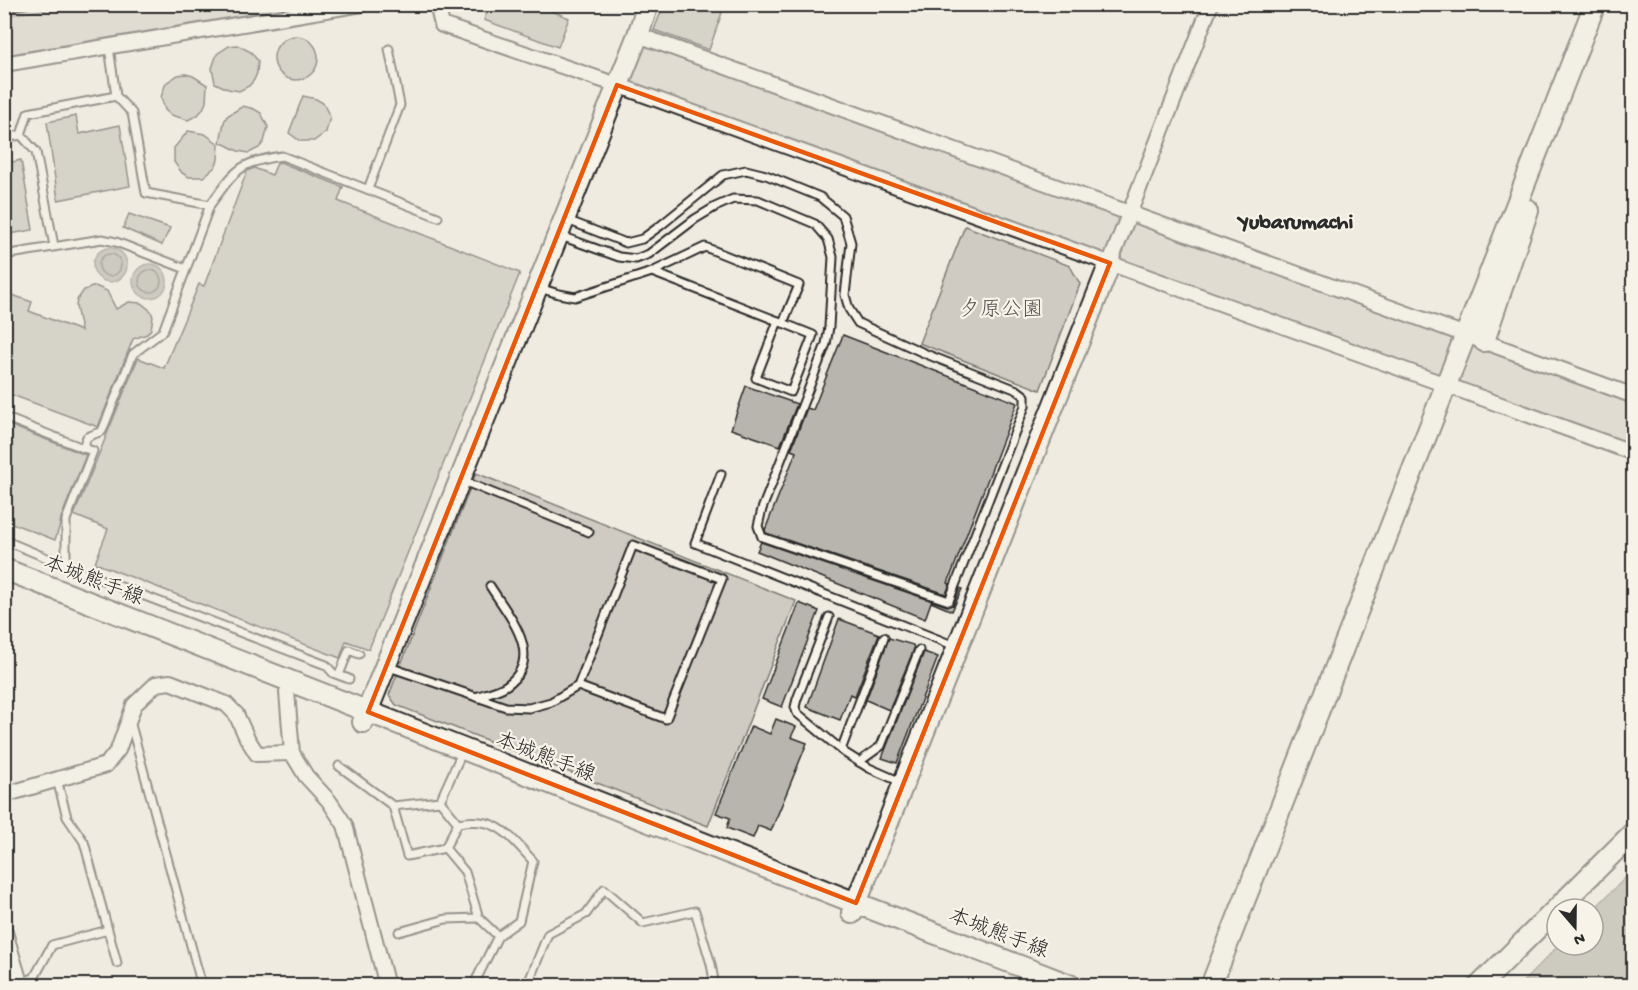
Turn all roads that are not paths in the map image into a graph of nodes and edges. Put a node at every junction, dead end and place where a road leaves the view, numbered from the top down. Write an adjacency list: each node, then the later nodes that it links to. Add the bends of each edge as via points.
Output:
1 (362, 4): 7 (street)
2 (437, 4): 10 (street, via 442,25)
3 (648, 4): 6 (street)
4 (1211, 4): 16 (street)
5 (1596, 4): 26 (street)
6 (638, 36): 10 (street); 16 (street)
7 (109, 47): 9 (street); 11 (lane)
8 (389, 49): 14 (lane, via 400,105)
9 (4, 64)
10 (618, 85): 18 (street); 21 (street)
11 (116, 96): 12 (lane, via 28,113); 15 (lane, via 132,113 146,194)
12 (21, 135): 13 (lane); 19 (lane, via 36,152)
13 (4, 138)
14 (368, 189): 15 (lane, via 282,156 262,158 245,164 232,175); 17 (lane)
15 (210, 205): 22 (lane)
16 (1129, 213): 21 (street); 26 (street)
17 (438, 217)
18 (561, 227): 18 (lane, via 626,243 642,239 723,176 746,170 820,197 843,216 851,243 846,295 858,323 1024,396 1025,406 949,602 762,537 758,526 826,344 833,257 828,239 815,224 758,200 733,198 695,219 649,255 636,259 619,257); 24 (street)
19 (54, 246): 20 (lane); 22 (lane, via 102,239)
20 (4, 255)
21 (1110, 263): 27 (street); 42 (street)
22 (186, 268): 30 (lane, via 163,331 133,354 102,431 87,437)
23 (652, 272): 24 (lane, via 575,297); 25 (lane); 25 (lane, via 705,247 799,285)
24 (537, 287): 33 (street)
25 (781, 322): 25 (lane, via 813,334 791,392 756,378)
26 (1474, 338): 27 (street); 28 (street)
27 (1447, 385): 31 (street); 81 (street)
28 (1634, 396)
29 (4, 417): 30 (lane)
30 (83, 448): 36 (lane, via 93,451 66,520)
31 (1634, 453)
32 (721, 474): 42 (lane, via 694,543)
33 (460, 480): 34 (lane); 45 (street)
34 (589, 532)
35 (4, 540): 36 (lane)
36 (66, 566): 46 (lane, via 326,665)
37 (4, 569): 51 (street, 本城熊手線)
38 (4, 582): 49 (street, 本城熊手線)
39 (490, 586): 50 (lane, via 520,636 525,660 506,686)
40 (829, 617): 53 (lane, via 795,707 797,713)
41 (884, 637): 53 (lane)
42 (957, 647): 59 (street)
43 (919, 650): 56 (lane, via 881,746)
44 (360, 654): 46 (lane, via 349,650)
45 (386, 666): 50 (lane); 51 (street)
46 (339, 675): 47 (lane)
47 (349, 679)
48 (578, 686): 48 (lane, via 633,545 722,579 666,719); 50 (lane, via 551,702 530,708 506,707)
49 (287, 692): 51 (street, 本城熊手線); 54 (street)
50 (476, 697)
51 (366, 717): 55 (street, 本城熊手線); 66 (street, 本城熊手線)
52 (129, 719): 54 (street, via 134,705 156,684 170,682 226,704 237,714 257,754); 58 (street, via 118,750 106,765); 74 (lane)
53 (841, 750): 56 (lane)
54 (292, 753): 75 (street, via 345,825)
55 (459, 759): 61 (lane); 66 (street, 本城熊手線)
56 (859, 762): 59 (lane)
57 (339, 766): 62 (lane)
58 (57, 780): 60 (street); 69 (lane, via 68,817 84,842)
59 (904, 783): 66 (street)
60 (4, 795)
61 (440, 801): 62 (lane); 63 (lane)
62 (393, 806): 65 (lane, via 407,856)
63 (458, 823): 65 (lane); 71 (lane, via 475,820 504,830 532,861 519,921)
64 (1634, 832): 82 (street)
65 (445, 848): 67 (lane, via 465,872)
66 (854, 908): 79 (street, 本城熊手線); 80 (street, 本城熊手線)
67 (478, 918): 70 (lane, via 446,919); 71 (lane)
68 (4, 928): 73 (street)
69 (108, 930): 72 (lane); 73 (lane, via 52,945 34,978)
70 (399, 932)
71 (498, 936): 76 (lane)
72 (117, 963)
73 (20, 984)
74 (202, 986)
75 (387, 986)
76 (473, 986)
77 (527, 986): 78 (lane, via 548,934 586,914 604,889 643,923 695,911)
78 (714, 986)
79 (1037, 986)
80 (1072, 986)
81 (1211, 986)
82 (1479, 986)

